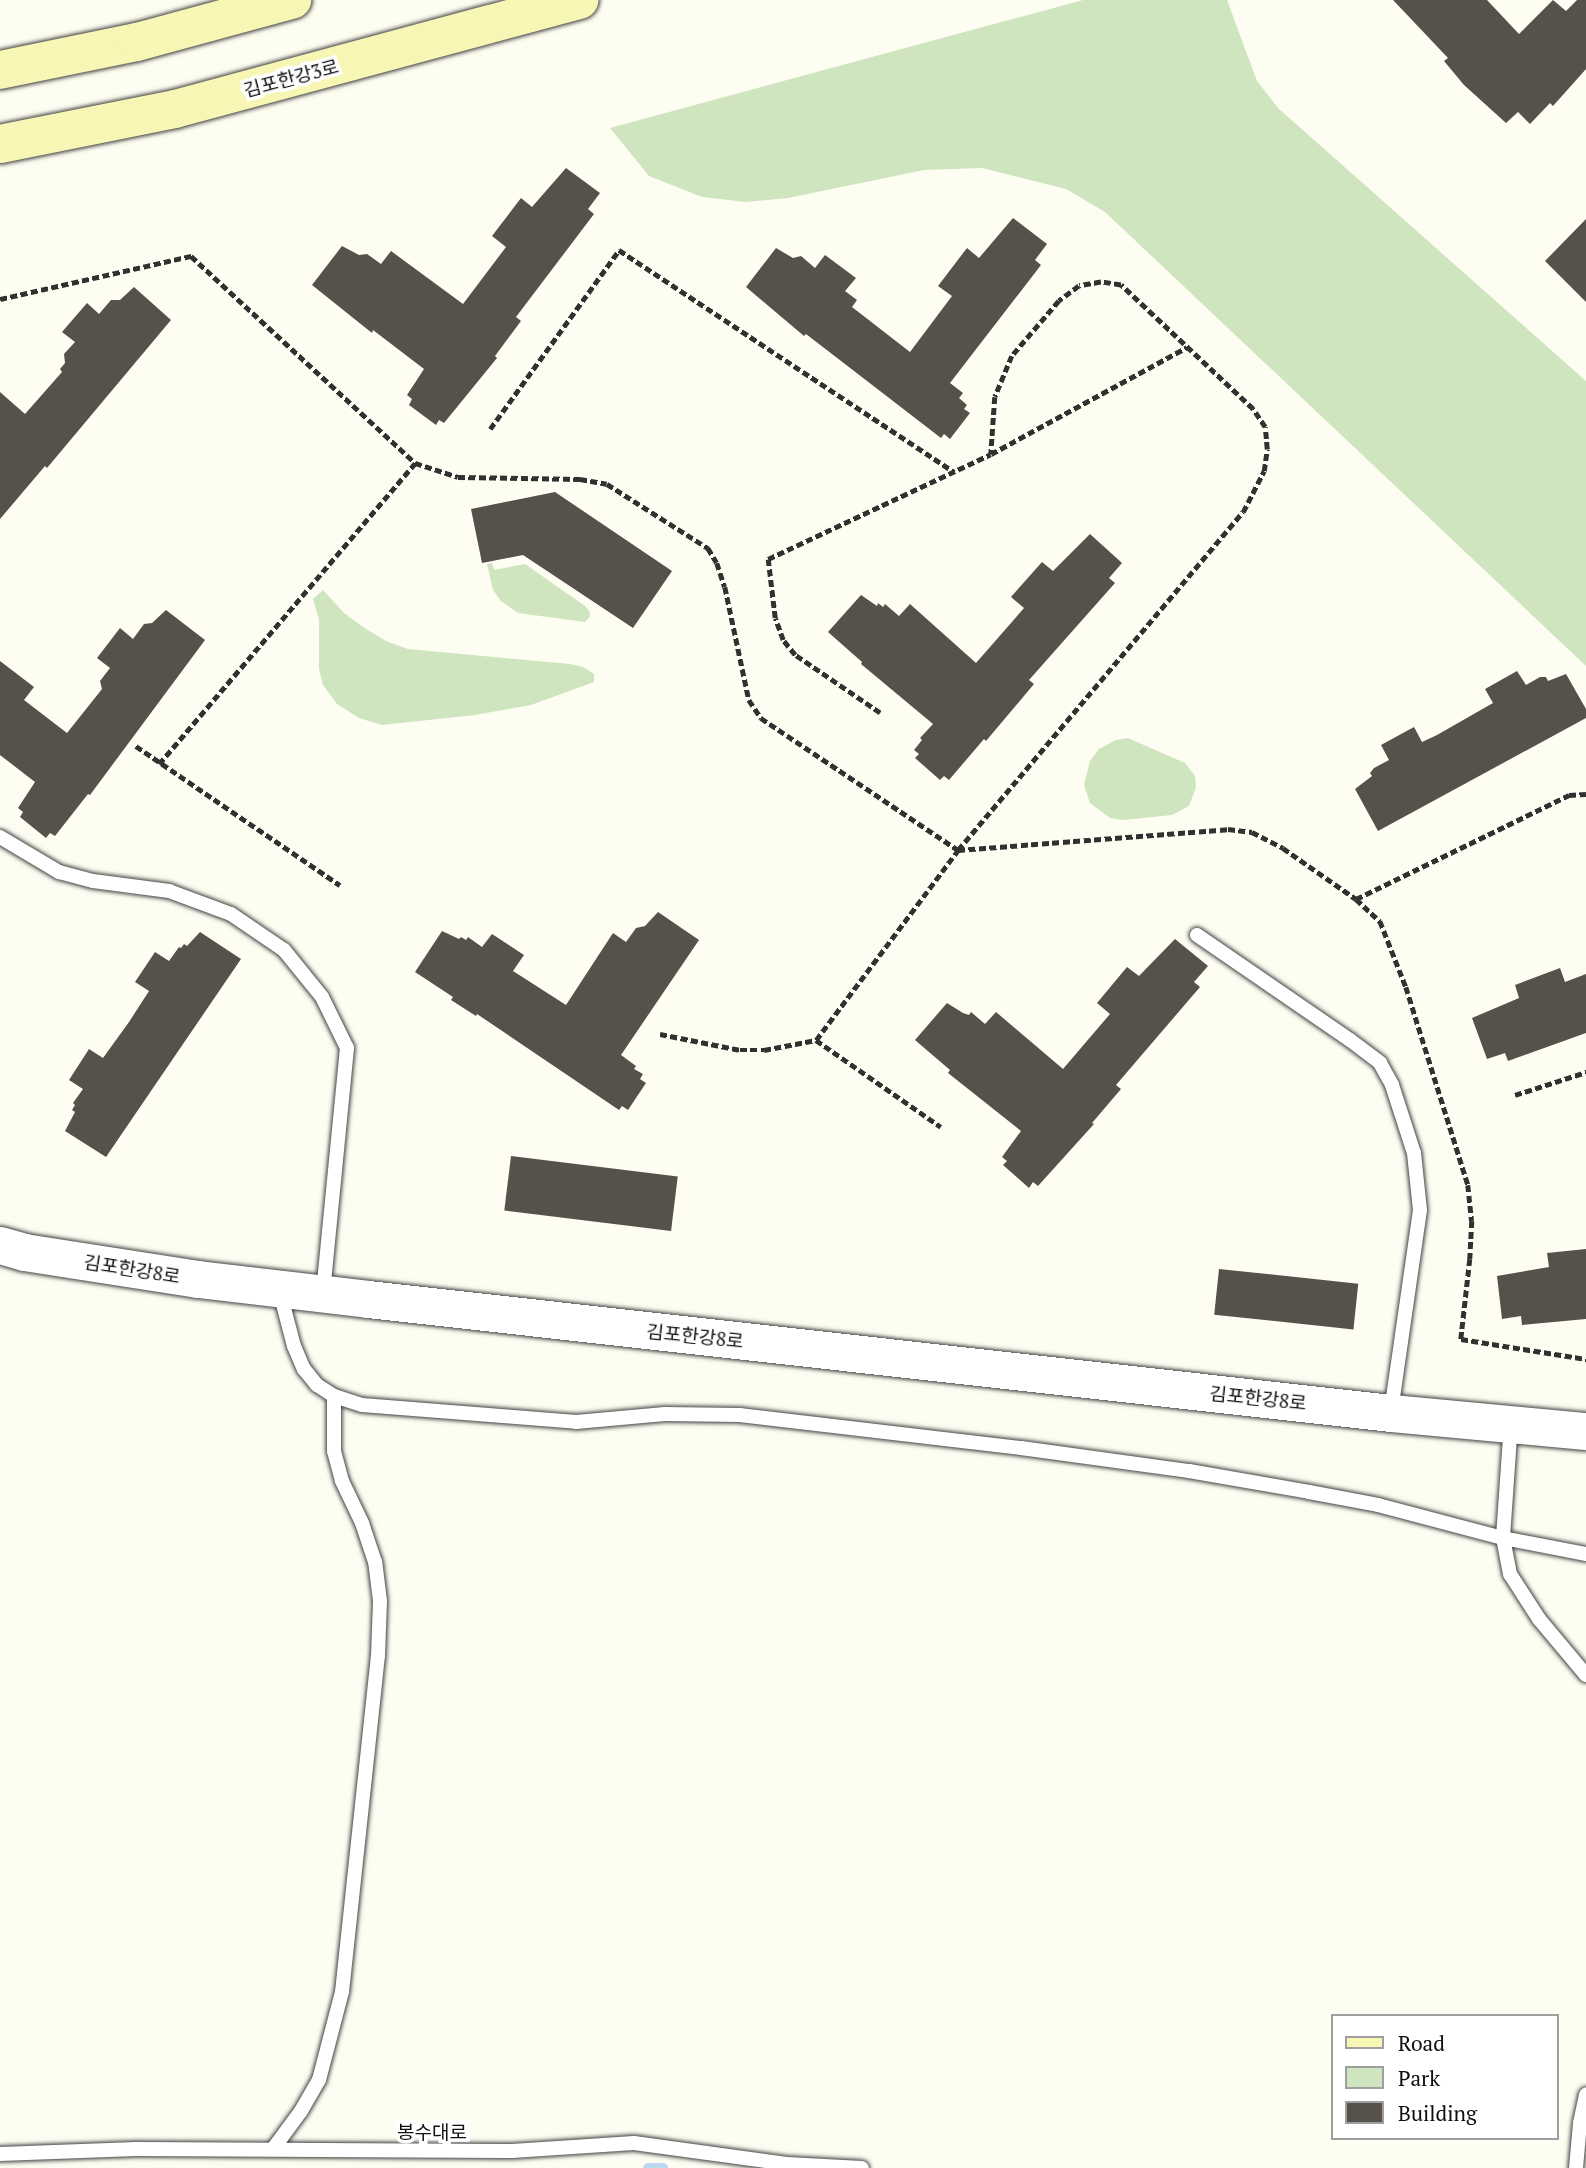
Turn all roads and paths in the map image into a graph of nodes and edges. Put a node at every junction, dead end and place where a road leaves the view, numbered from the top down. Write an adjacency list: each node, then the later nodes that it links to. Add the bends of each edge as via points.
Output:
1 (292, 0): 3 (main road, via 137,42)
2 (580, 0): 4 (main road, 김포한강3로, via 175,109)
3 (0, 71)
4 (0, 144)
5 (0, 299): 9 (path, via 191,256)
6 (1187, 347): 8 (path); 8 (path, via 1121,285 1079,285 1051,310 1002,374 995,397); 16 (path, via 1253,409 1265,427 1267,449 1256,489 1243,512 1146,630)
7 (490, 429): 10 (path, via 619,250)
8 (991, 454): 10 (path)
9 (415, 463): 13 (path); 16 (path, via 458,477 580,479 607,484 708,548 725,587 749,699 761,718)
10 (954, 472): 11 (path, via 768,559 775,618 783,640 794,655)
11 (880, 713)
12 (136, 746): 13 (path)
13 (159, 764): 17 (path)
14 (1586, 794): 18 (path, via 1569,795)
15 (0, 837): 27 (lane, via 59,872 169,891 231,914 284,950 322,997 347,1048)
16 (958, 850): 18 (path, via 1228,829 1252,832 1283,848); 21 (path)
17 (340, 885)
18 (1356, 900): 28 (path, via 1380,920 1388,940 1468,1185 1470,1259 1461,1339)
19 (1197, 935): 30 (lane, via 1350,1040 1380,1063 1392,1084 1414,1153 1420,1210)
20 (660, 1034): 21 (path, via 740,1050)
21 (816, 1040): 24 (path)
22 (1586, 1072): 23 (path)
23 (1515, 1095)
24 (941, 1127)
25 (0, 1245): 26 (street, 김포한강8로)
26 (279, 1288): 27 (street, 김포한강8로); 29 (lane, via 304,1369)
27 (323, 1294): 30 (street, 김포한강8로)
28 (1586, 1359)
29 (334, 1396): 34 (lane, via 362,1405 576,1422 666,1414 740,1415 1049,1452 1189,1471 1378,1505); 38 (lane, via 337,1461 375,1562 380,1601 378,1656 342,1992 318,2080)
30 (1391, 1413): 31 (street, 김포한강8로); 32 (street, 김포한강8로)
31 (1586, 1431)
32 (1510, 1437): 33 (street, 김포한강8로); 34 (lane)
33 (1586, 1446)
34 (1503, 1538): 35 (lane); 36 (lane, via 1510,1574 1539,1619)
35 (1586, 1554)
36 (1586, 1675)
37 (1586, 2095): 41 (lane)
38 (273, 2149): 39 (lane, 봉수대로); 40 (lane, 봉수대로, via 512,2151 634,2143 787,2164)
39 (0, 2154)
40 (862, 2168)
41 (1576, 2168)

